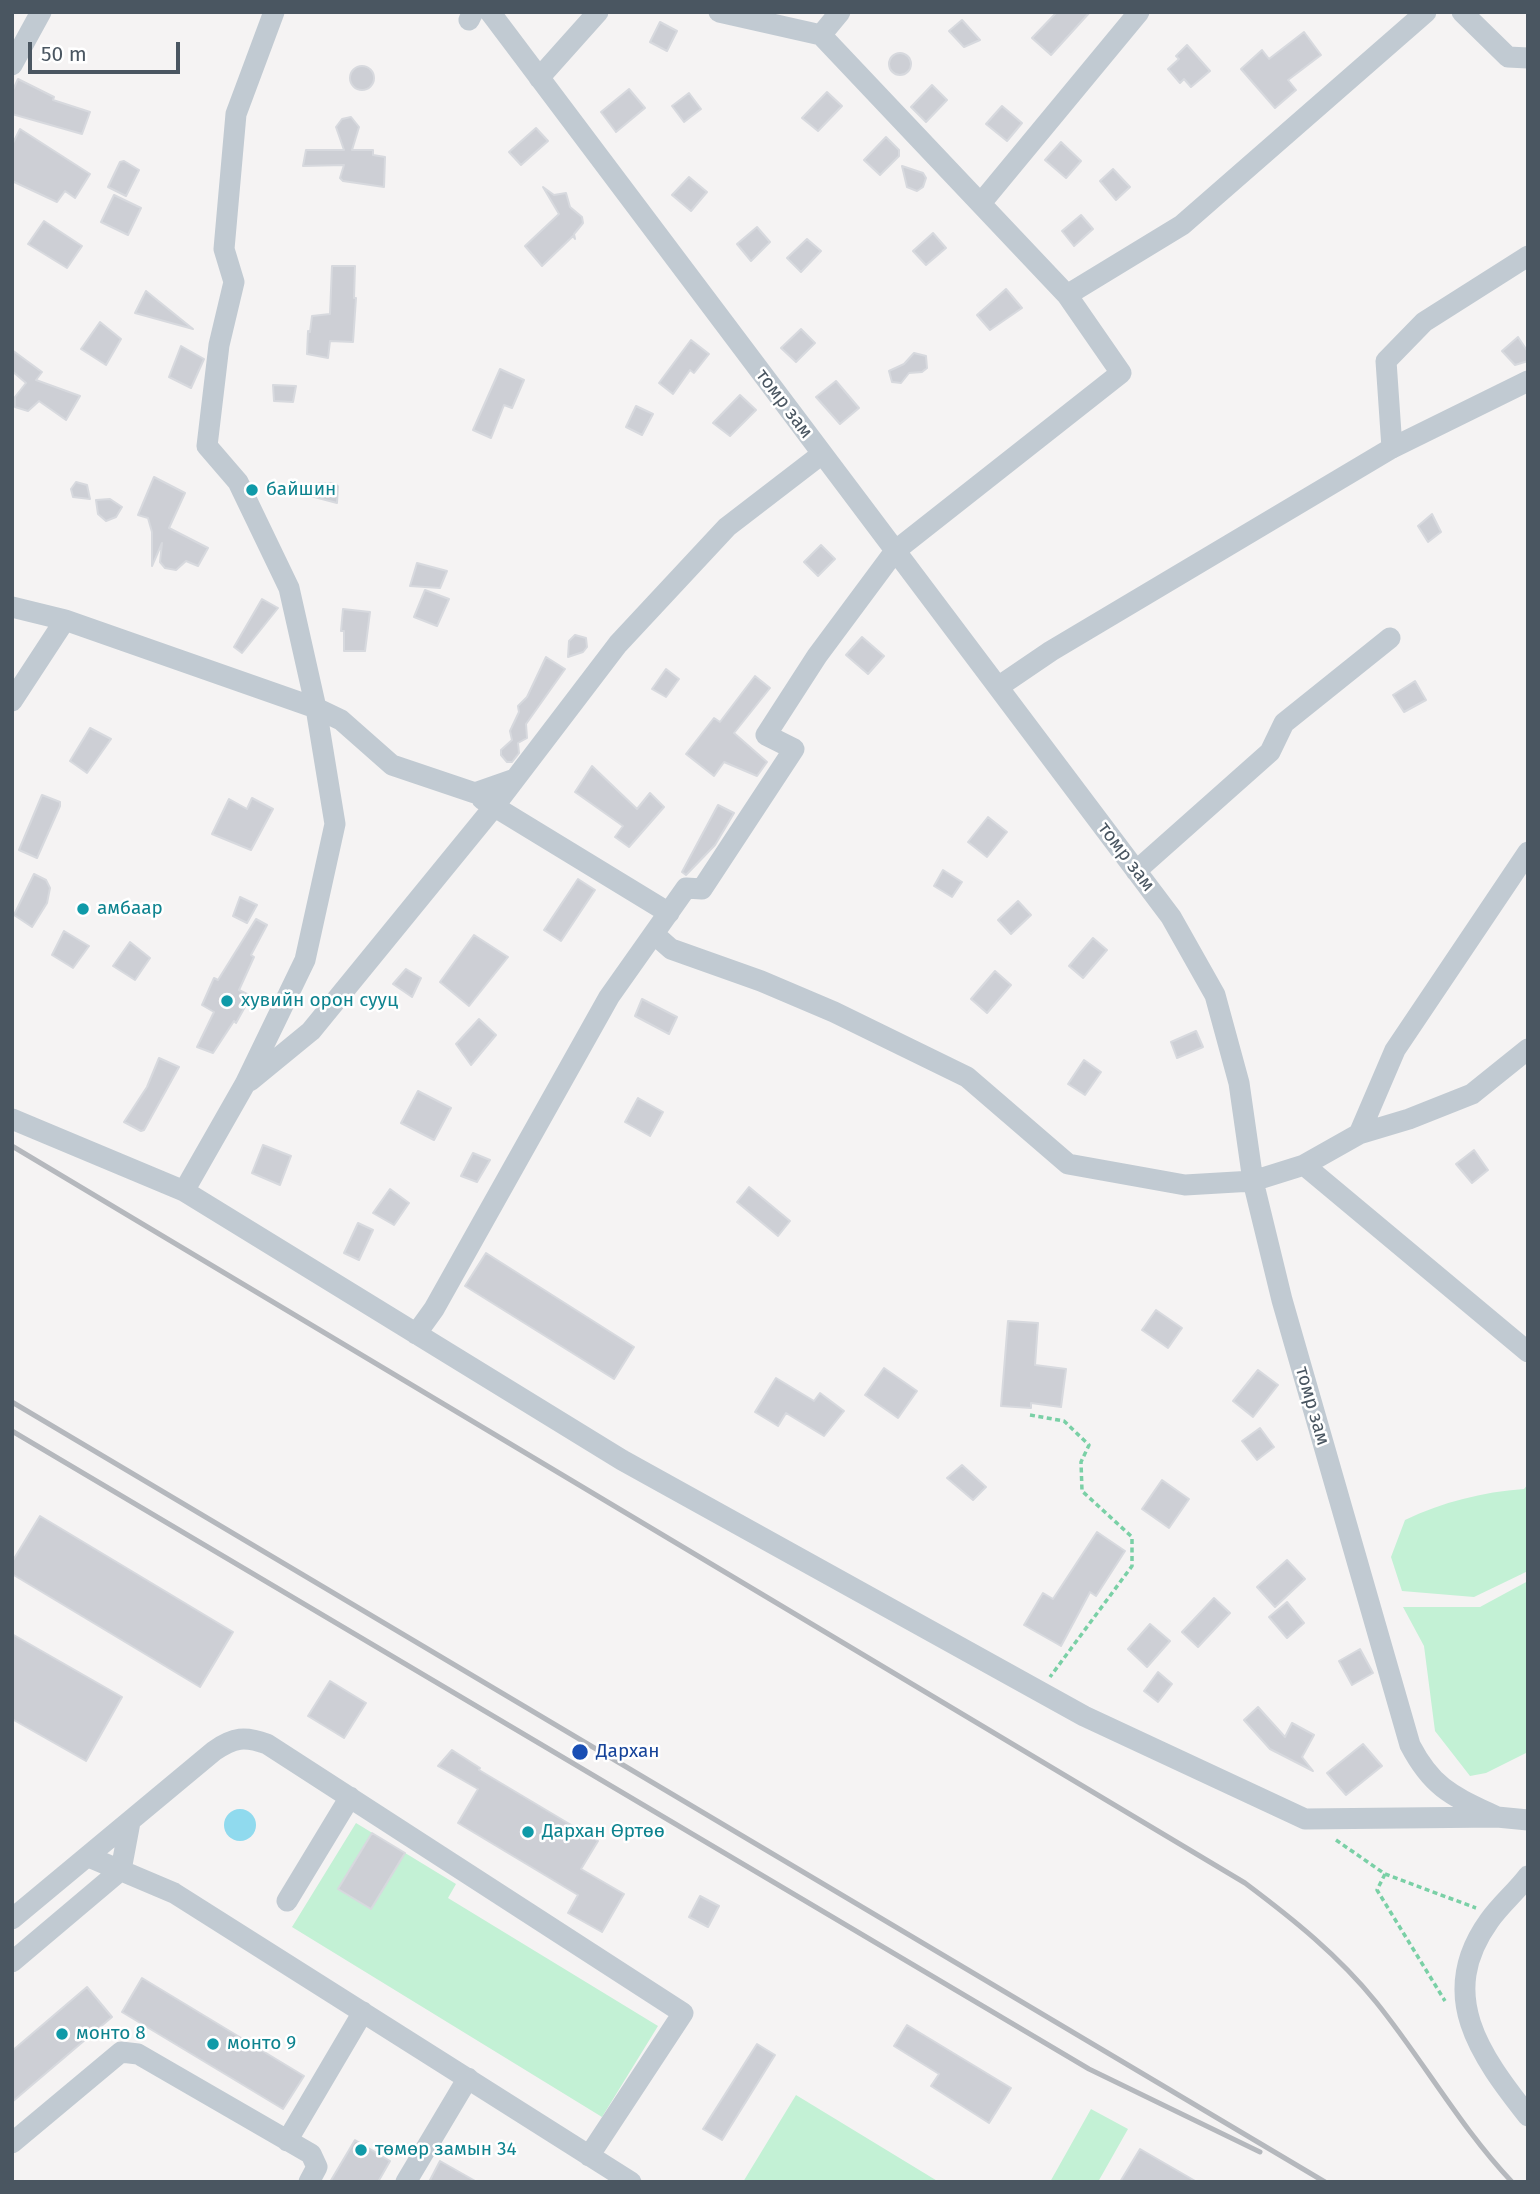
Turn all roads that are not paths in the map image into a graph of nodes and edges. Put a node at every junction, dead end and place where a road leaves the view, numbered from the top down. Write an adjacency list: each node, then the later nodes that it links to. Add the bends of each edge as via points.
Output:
1 (41, 12): 12 (street)
2 (274, 12): 26 (street, via 236,114 224,249 234,282 219,345 207,446 238,482 289,588)
3 (489, 12): 13 (street, томр зам)
4 (598, 12): 13 (street)
5 (719, 12): 10 (street)
6 (840, 12): 10 (street)
7 (1139, 12): 14 (street)
8 (1426, 12): 16 (street, via 1182,225)
9 (1462, 12): 11 (street, via 1508,57)
10 (821, 35): 14 (street)
11 (1528, 58)
12 (12, 65)
13 (539, 78): 19 (street, томр зам)
14 (981, 204): 16 (street)
15 (1528, 256): 18 (street, via 1424,322 1386,362)
16 (1067, 295): 20 (street, via 1121,373)
17 (1528, 381): 18 (street)
18 (1392, 448): 24 (street)
19 (822, 454): 20 (street, томр зам); 27 (street, via 727,527 618,644)
20 (895, 551): 24 (street, томр зам); 32 (street, via 817,656 766,735 794,749 702,889 686,888)
21 (12, 607): 22 (street)
22 (65, 620): 25 (street); 26 (street)
23 (1390, 638): 31 (street, via 1284,723 1270,752)
24 (998, 687): 31 (street, томр зам)
25 (12, 701)
26 (316, 708): 28 (street, via 341,720 392,765); 35 (street, via 335,824 305,961)
27 (515, 779): 28 (street); 29 (street)
28 (475, 793): 29 (street)
29 (493, 808): 32 (street); 35 (street, via 312,1031)
30 (1528, 852): 37 (street, via 1395,1049)
31 (1136, 871): 39 (street, томр зам, via 1171,917 1215,995 1239,1083)
32 (669, 913): 33 (street)
33 (654, 934): 39 (street, via 671,949 834,1012 967,1077 1068,1164 1185,1185); 41 (street, via 610,996 435,1309)
34 (1528, 1049): 37 (street, via 1472,1094)
35 (245, 1084): 40 (street)
36 (12, 1119): 40 (street)
37 (1359, 1134): 38 (street)
38 (1304, 1165): 39 (street); 42 (street)
39 (1253, 1181): 44 (street, томр зам, via 1282,1300 1410,1745 1424,1772 1451,1795)
40 (184, 1191): 41 (street)
41 (416, 1334): 44 (street, via 622,1460 1051,1698 1305,1819)
42 (1528, 1352)
43 (350, 1797): 46 (street, via 267,1744 249,1737 231,1739); 50 (street); 58 (street, via 683,2013)
44 (1497, 1817): 45 (street)
45 (1528, 1820)
46 (130, 1822): 47 (street); 48 (street)
47 (89, 1857): 48 (street); 51 (street)
48 (121, 1870): 52 (street); 53 (street, via 174,1894)
49 (1528, 1876): 55 (street, via 1489,1920 1467,1959 1464,1996 1474,2040)
50 (287, 1901)
51 (12, 1919)
52 (12, 1962)
53 (363, 2012): 54 (street); 56 (street)
54 (468, 2078): 58 (street); 60 (street)
55 (1528, 2116)
56 (287, 2140): 57 (street, via 138,2054 121,2052); 59 (street, via 311,2154 317,2167)
57 (12, 2143)
58 (589, 2156): 61 (street)
59 (309, 2182)
60 (406, 2182)
61 (631, 2182)

